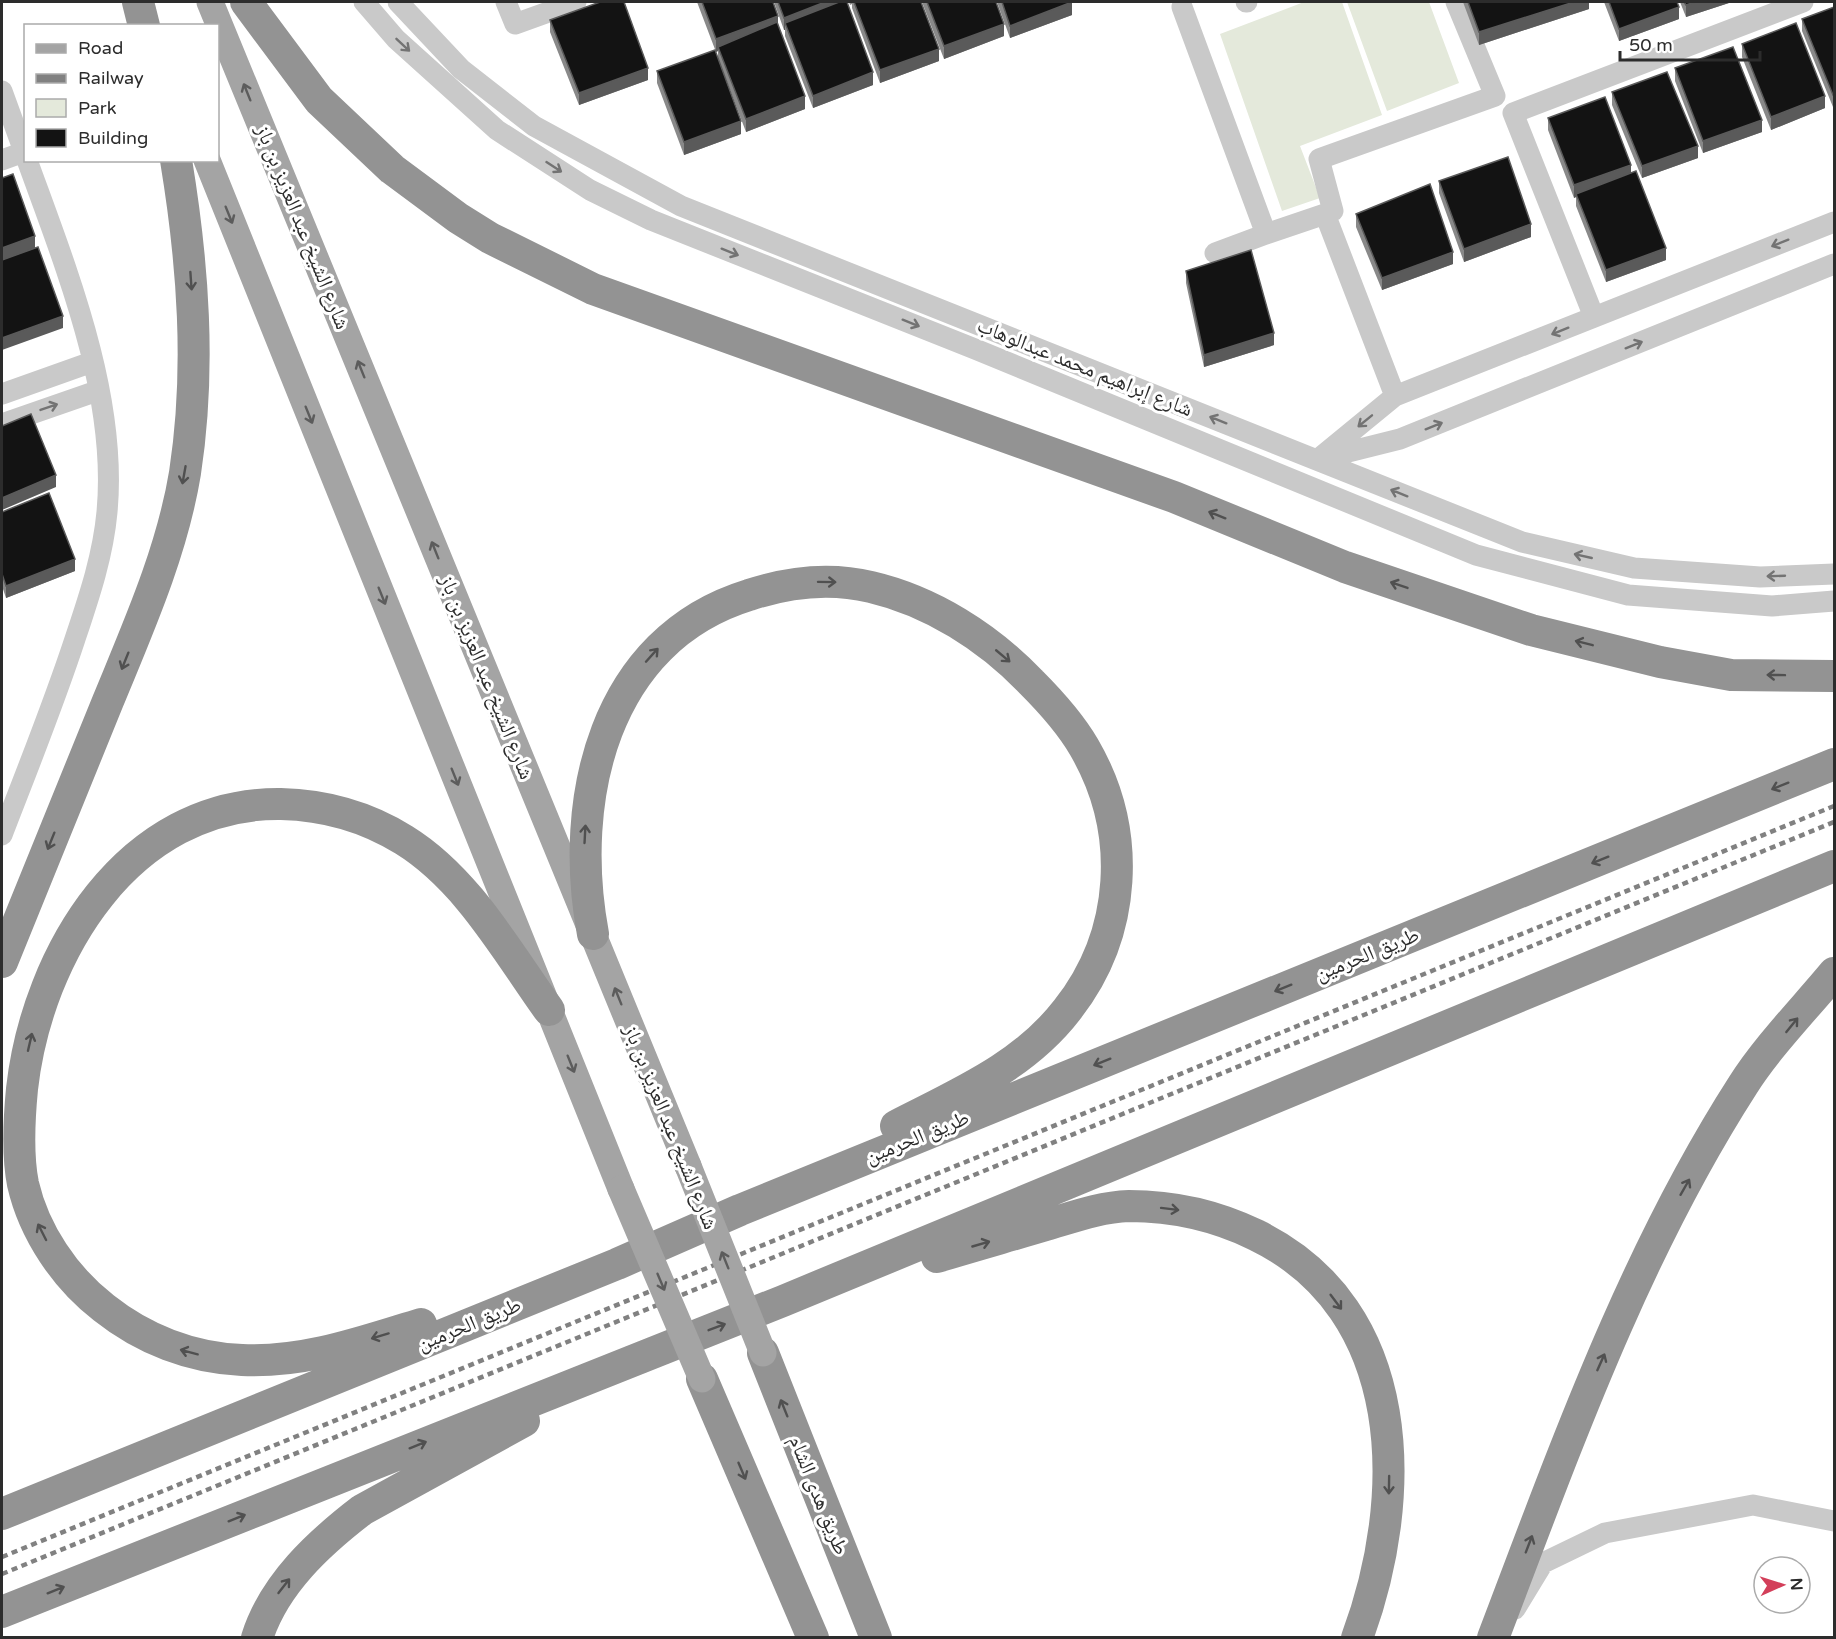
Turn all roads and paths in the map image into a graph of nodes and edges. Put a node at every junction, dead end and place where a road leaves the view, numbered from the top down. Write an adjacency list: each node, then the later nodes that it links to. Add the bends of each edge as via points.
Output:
1 (138, 2): 12 (highway)
2 (143, 2): 13 (main road)
3 (210, 2): 41 (main road, شارع الشيخ عبد العزيز بن باز, one-way to 3)
4 (246, 2): 37 (highway, one-way to 4, via 1731,675 1531,630 1345,567 1174,497 585,285 490,238 392,169 319,100)
5 (364, 2): 36 (street, one-way to 36, via 396,39 497,130 590,190 651,220 1476,555 1629,595 1772,606)
6 (398, 2): 34 (street, شارع إبراهيم محمد عبدالوهاب, one-way to 6, via 681,206 534,126 461,69)
7 (506, 2): 8 (street, via 515,24)
8 (576, 2)
9 (1456, 2): 15 (street)
10 (1803, 2): 16 (street)
11 (1182, 7): 25 (street)
12 (144, 24)
13 (151, 24)
14 (2, 91): 17 (street)
15 (1495, 96): 16 (street); 23 (street, via 1319,159 1334,211)
16 (1514, 113): 28 (street)
17 (24, 154)
18 (24, 157): 19 (street)
19 (2, 160)
20 (27, 162): 29 (street, via 84,318)
21 (176, 162): 42 (highway, one-way to 42, via 189,249 193,344 191,419 178,505 137,631)
22 (208, 162): 44 (main road, one-way to 44)
23 (1325, 214): 25 (street); 32 (street)
24 (1834, 222): 28 (street, one-way to 28)
25 (1266, 234): 26 (street)
26 (1215, 253)
27 (1834, 264): 34 (street, one-way to 27, via 1400,439)
28 (1594, 317): 32 (street, one-way to 32)
29 (92, 362): 30 (street); 31 (street)
30 (97, 391): 33 (street, one-way to 30); 39 (street, via 108,482 98,567 59,687)
31 (2, 394)
32 (1395, 396): 34 (street, one-way to 34)
33 (2, 424)
34 (1317, 460): 35 (street, شارع إبراهيم محمد عبدالوهاب, one-way to 34, via 1760,577 1634,568 1522,542)
35 (1834, 574)
36 (1834, 601)
37 (1834, 676)
38 (1834, 764): 45 (highway, طريق الحرمين, one-way to 45)
39 (2, 835)
40 (1834, 866): 47 (highway)
41 (593, 934): 45 (highway, one-way to 45, via 585,879 586,824 595,770 614,714 638,670 666,640 699,616 741,597 808,582 848,583 887,591 932,609 980,638 1023,673 1071,726 1094,764 1114,828 1117,892 1101,953 1066,1011 1038,1043 1007,1068); 48 (main road, شارع الشيخ عبد العزيز بن باز, one-way to 41, bridge)
42 (2, 962)
43 (1834, 973): 60 (highway, one-way to 43, via 1586,1395 1659,1232 1744,1084)
44 (549, 1010): 46 (highway, one-way to 44, via 320,1355 223,1359 156,1340 96,1302 50,1248 23,1183 20,1129 24,1074 36,1020 54,969 82,918 118,873 160,838 206,816 251,806 314,807 358,818 404,840 462,890); 50 (main road, one-way to 50, bridge)
45 (740, 1209): 46 (highway, طريق الحرمين)
46 (617, 1264): 51 (highway, طريق الحرمين)
47 (783, 1301): 49 (highway, one-way to 47); 59 (highway, one-way to 59, via 1105,1208 1177,1210 1224,1221 1265,1239 1303,1264 1337,1302 1364,1346 1383,1406 1390,1465 1387,1521 1376,1580)
48 (763, 1353): 53 (highway, طريق هدى الشام, one-way to 48)
49 (643, 1356): 54 (highway, one-way to 49); 55 (highway, one-way to 49, via 267,1612 285,1585 321,1545 362,1510)
50 (702, 1379): 56 (highway, one-way to 56)
51 (2, 1514)
52 (1834, 1521): 60 (street, via 1753,1505 1605,1533 1544,1563)
53 (855, 1584): 57 (highway, طريق هدى الشام); 58 (highway)
54 (2, 1612)
55 (257, 1638)
56 (813, 1638)
57 (876, 1638)
58 (892, 1638)
59 (1357, 1638)
60 (1495, 1638)

